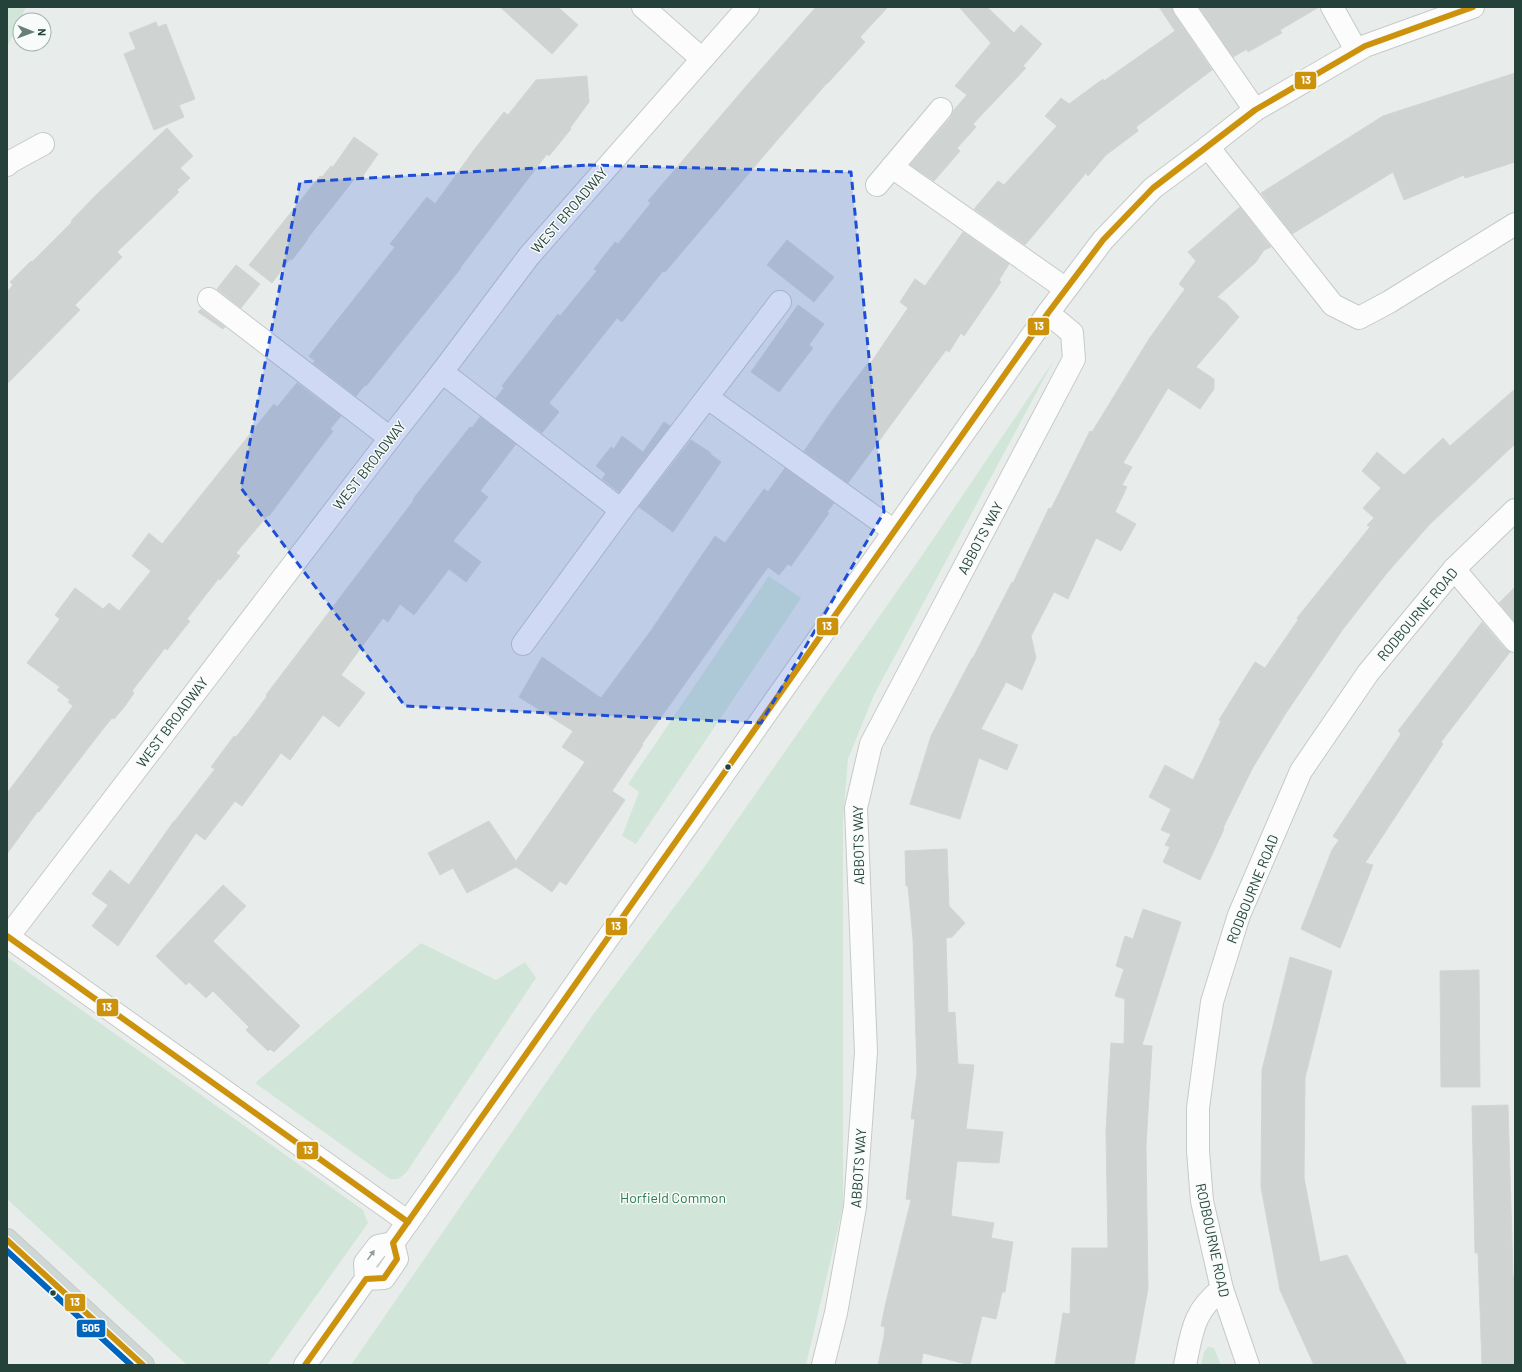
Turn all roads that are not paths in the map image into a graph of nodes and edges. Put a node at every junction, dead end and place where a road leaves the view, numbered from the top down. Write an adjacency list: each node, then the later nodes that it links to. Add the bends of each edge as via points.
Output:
1 (643, 7): 7 (street)
2 (748, 7): 7 (street, WEST BROADWAY)
3 (1184, 7): 9 (street)
4 (1332, 7): 6 (street)
5 (1471, 7): 6 (street)
6 (1356, 50): 9 (street)
7 (702, 59): 20 (street, WEST BROADWAY, via 529,256)
8 (941, 109): 13 (street)
9 (1255, 110): 11 (street)
10 (43, 144): 12 (street)
11 (1208, 148): 15 (street, via 1333,305 1359,318); 16 (street, via 1153,188 1103,240)
12 (7, 165)
13 (892, 166): 14 (street); 16 (street)
14 (877, 185)
15 (1515, 224)
16 (1066, 289): 19 (street)
17 (209, 299): 22 (street)
18 (780, 302): 21 (street)
19 (1048, 313): 25 (street); 35 (street, ABBOTS WAY, via 1072,333 1074,359 871,744 856,808 866,1052 855,1207 836,1313)
20 (442, 372): 22 (street, WEST BROADWAY); 23 (street)
21 (708, 398): 23 (street); 25 (street)
22 (390, 438): 29 (street, WEST BROADWAY)
23 (621, 510): 28 (street)
24 (1515, 510): 26 (street, RODBOURNE ROAD)
25 (894, 532): 30 (street)
26 (1454, 569): 27 (street); 32 (street, RODBOURNE ROAD, via 1368,673 1301,771 1238,915 1212,1002 1198,1108 1202,1201)
27 (1515, 641)
28 (523, 644)
29 (7, 937): 30 (street)
30 (408, 1222): 34 (street, via 393,1243 397,1259 384,1278 366,1280)
31 (8, 1244): 33 (main road)
32 (1222, 1288): 36 (street, via 1207,1302 1192,1328); 37 (street, RODBOURNE ROAD)
33 (144, 1365)
34 (305, 1365)
35 (823, 1365)
36 (1185, 1365)
37 (1248, 1365)

